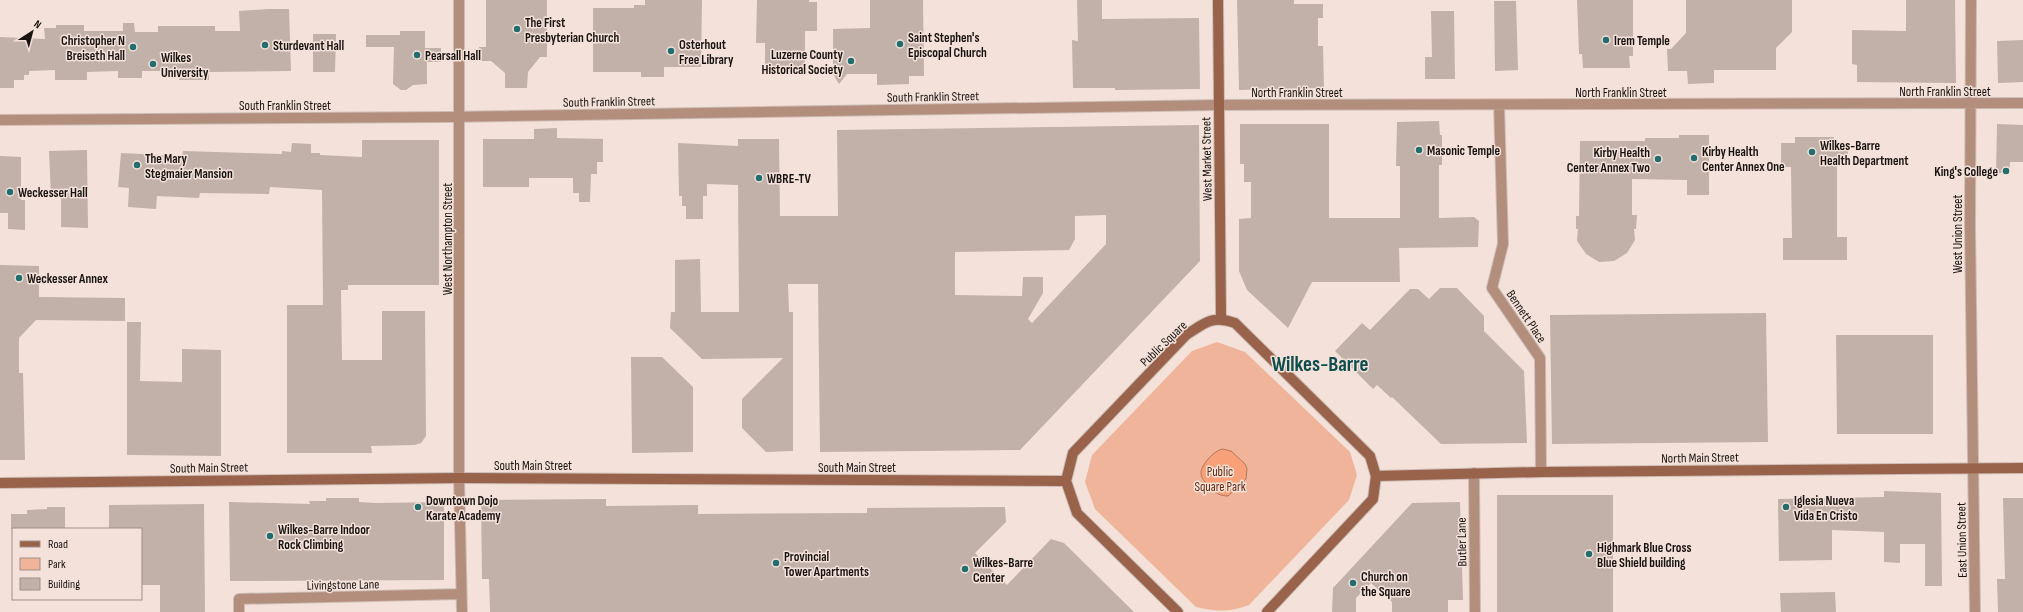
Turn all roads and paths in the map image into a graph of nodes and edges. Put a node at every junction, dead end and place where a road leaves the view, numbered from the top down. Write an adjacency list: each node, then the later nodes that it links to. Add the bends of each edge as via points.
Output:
1 (459, 0): 8 (street, West Northampton Street)
2 (1218, 0): 6 (street, West Market Street)
3 (1971, 0): 5 (street, West Union Street)
4 (2023, 103): 5 (street, North Franklin Street)
5 (1970, 104): 7 (street, North Franklin Street); 11 (street, West Union Street)
6 (1219, 105): 7 (street, North Franklin Street); 8 (street, South Franklin Street); 10 (street, West Market Street)
7 (1499, 105): 14 (street, Bennett Place, via 1503,244 1492,288 1540,358)
8 (460, 116): 9 (street, South Franklin Street); 16 (street, West Northampton Street)
9 (0, 120)
10 (1221, 318): 15 (street, via 1234,323 1370,456); 17 (street, Public Square, via 1206,322 1186,335 1073,453)
11 (1972, 468): 12 (street, North Main Street); 14 (street, North Main Street); 25 (street, East Union Street)
12 (2023, 468)
13 (1474, 472): 14 (street, North Main Street); 15 (street, North Main Street); 24 (street, Butler Lane)
14 (1541, 472)
15 (1376, 476): 23 (street, via 1373,499)
16 (459, 478): 17 (street, South Main Street); 18 (street, South Main Street); 19 (street, West Northampton Street)
17 (1066, 481): 22 (street, via 1077,513)
18 (0, 483)
19 (461, 594): 20 (street, Livingstone Lane, via 239,599); 21 (street, West Northampton Street)
20 (239, 612)
21 (462, 612)
22 (1178, 612)
23 (1266, 612)
24 (1475, 612)
25 (1975, 612)

